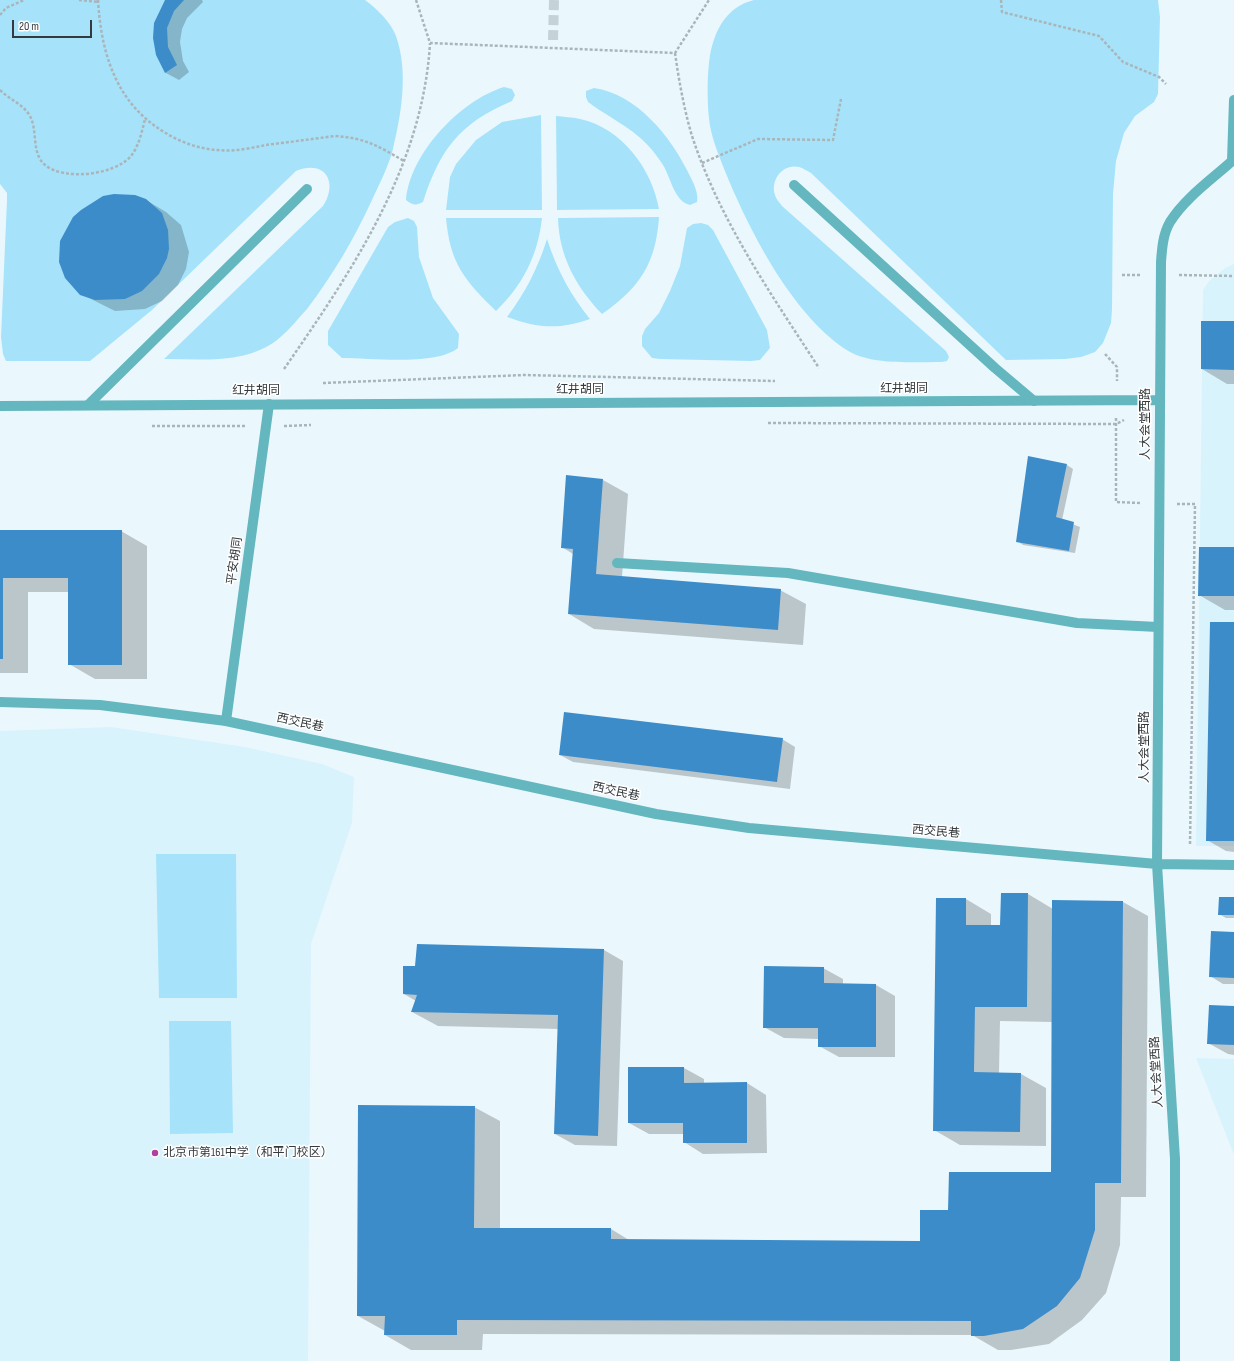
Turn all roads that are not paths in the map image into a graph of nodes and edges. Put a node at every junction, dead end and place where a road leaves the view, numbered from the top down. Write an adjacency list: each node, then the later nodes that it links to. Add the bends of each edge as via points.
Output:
1 (1234, 100): 2 (street, 人大会堂西路)
2 (1233, 162): 5 (street, 人大会堂西路, via 1187,201 1170,223 1165,235 1160,275)
3 (794, 185): 6 (street)
4 (308, 189): 8 (street)
5 (1159, 400): 6 (street, 红井胡同); 11 (street, 人大会堂西路)
6 (1034, 401): 7 (street, 红井胡同)
7 (269, 404): 8 (street, 红井胡同); 13 (street, 平安胡同)
8 (88, 405): 9 (street, 红井胡同)
9 (0, 406)
10 (617, 563): 11 (street, via 788,573 1077,623)
11 (1158, 627): 14 (street, 人大会堂西路)
12 (0, 702): 13 (street, 西交民巷, via 100,705)
13 (226, 721): 14 (street, 西交民巷, via 516,785 701,822 795,833)
14 (1157, 864): 15 (street, 西交民巷); 16 (street, 人大会堂西路, via 1175,1159)
15 (1234, 865)
16 (1175, 1361)

